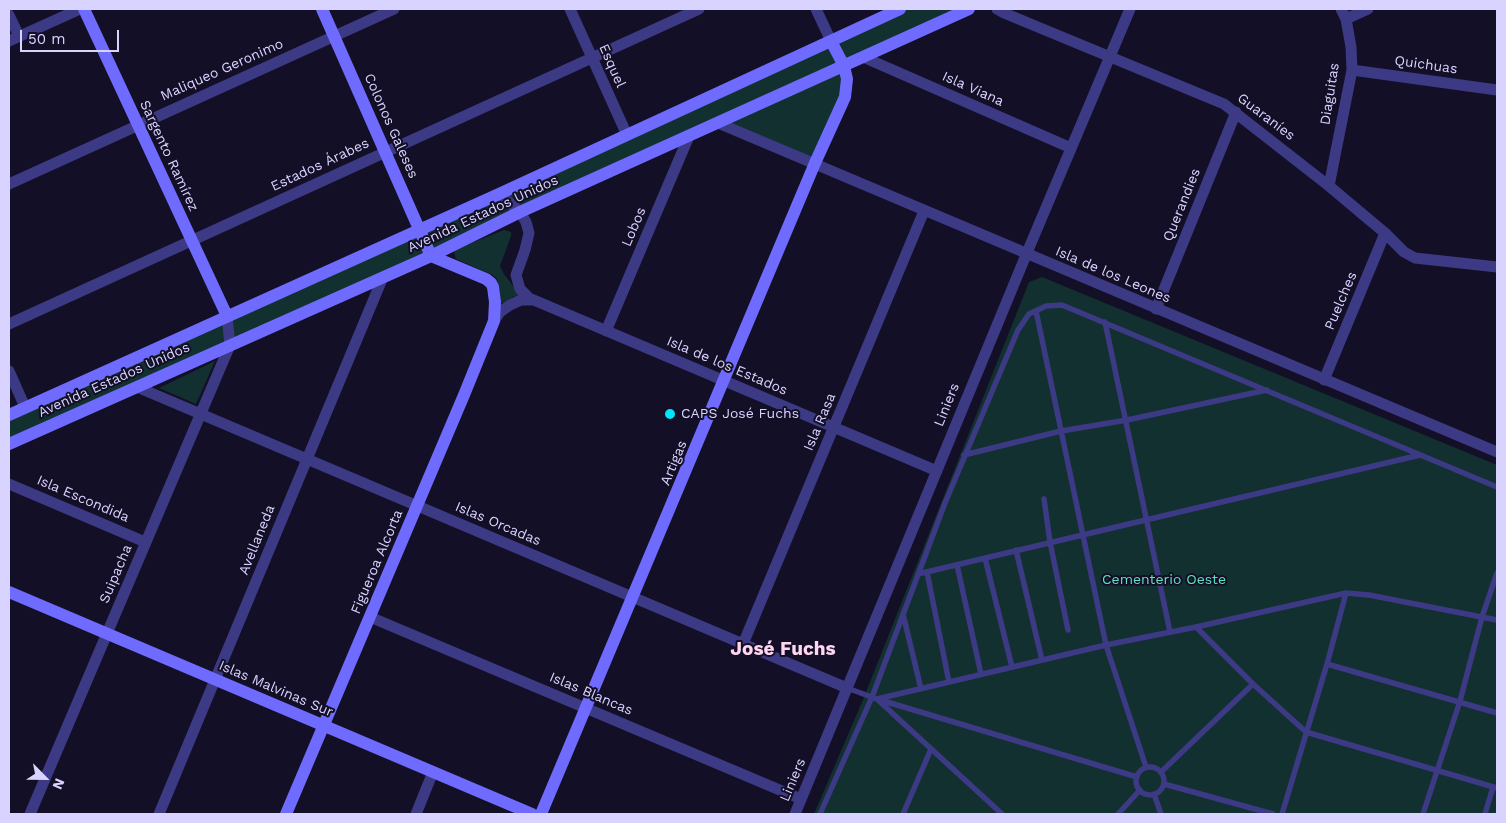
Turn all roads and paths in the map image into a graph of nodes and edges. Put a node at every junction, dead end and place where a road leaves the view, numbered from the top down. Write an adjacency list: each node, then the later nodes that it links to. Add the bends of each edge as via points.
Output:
1 (80, 9): 16 (street)
2 (84, 9): 26 (street, Sargento Ramírez)
3 (322, 9): 15 (street, Colonos Galeses)
4 (394, 9): 15 (street, Maliqueo Geronimo)
5 (570, 9): 20 (street, Esquel)
6 (699, 9): 20 (street, Estados Árabes)
7 (816, 9): 17 (street)
8 (900, 9): 17 (street, Avenida Estados Unidos)
9 (969, 9): 18 (street, Avenida Estados Unidos)
10 (997, 9): 19 (street, Guaraníes)
11 (1130, 9): 19 (street, Liniers)
12 (1368, 9): 13 (street)
13 (1343, 14): 22 (street, Diaguitas, via 1351,47)
14 (9, 15): 16 (street)
15 (334, 36): 26 (street, Maliqueo Geronimo); 30 (street, Colonos Galeses)
16 (14, 39)
17 (831, 41): 21 (street); 27 (street, Avenida Estados Unidos)
18 (863, 57): 21 (street, Avenida Estados Unidos); 29 (street, Isla Viana)
19 (1108, 57): 24 (street, Guaraníes, via 1224,104); 29 (street, Liniers)
20 (592, 58): 27 (street, Esquel); 30 (street, Estados Árabes)
21 (844, 66): 25 (street, Avenida Estados Unidos); 31 (street, Artigas, via 848,79 845,97)
22 (1352, 70): 23 (street, Quichuas); 33 (street, Diaguitas)
23 (1497, 90)
24 (1236, 112): 33 (street, Guaraníes); 45 (street, Querandies)
25 (718, 124): 28 (street, Avenida Estados Unidos); 31 (street, Isla de los Leones)
26 (138, 125): 32 (street, Maliqueo Geronimo); 39 (street, Sargento Ramírez)
27 (627, 135): 34 (street, Avenida Estados Unidos)
28 (689, 136): 36 (street, Avenida Estados Unidos); 51 (street, Lobos)
29 (1071, 148): 40 (street, Liniers)
30 (386, 152): 37 (street, Colonos Galeses); 39 (street, Estados Árabes)
31 (815, 164): 35 (street, Isla de los Leones); 55 (street, Artigas)
32 (9, 184)
33 (1329, 186): 38 (street, Guaraníes)
34 (499, 194): 36 (street); 37 (street, Avenida Estados Unidos)
35 (924, 211): 40 (street, Isla de los Leones); 62 (street, Isla Rasa)
36 (520, 212): 41 (street, Avenida Estados Unidos); 44 (street, Isla de los Estados, via 529,233 516,280)
37 (420, 230): 41 (street, Colonos Galeses); 47 (street, Avenida Estados Unidos)
38 (1385, 234): 42 (street, Guaraníes, via 1415,258); 54 (street, Puelches)
39 (191, 241): 47 (street, Sargento Ramírez); 50 (street, Estados Árabes)
40 (1026, 254): 45 (street, Isla de los Leones); 69 (street, Liniers)
41 (430, 256): 43 (street, Avenida Estados Unidos); 48 (street, via 491,283)
42 (1497, 267)
43 (383, 277): 52 (street, Avenida Estados Unidos); 68 (street, Avellaneda)
44 (532, 300): 48 (street, via 510,305); 51 (street, Isla de los Estados)
45 (1156, 309): 54 (street, Isla de los Leones)
46 (1036, 310): 49 (lane, via 1062,304); 63 (lane); 66 (lane, via 1029,314 1018,330)
47 (227, 316): 52 (street); 58 (street, Avenida Estados Unidos)
48 (494, 321): 73 (street, Figueroa Alcorta)
49 (1105, 322): 57 (lane); 61 (lane)
50 (9, 324)
51 (606, 331): 55 (street, Isla de los Estados)
52 (230, 345): 56 (street, Avenida Estados Unidos); 59 (street, Suipacha)
53 (9, 371): 58 (street)
54 (1324, 380): 65 (street, Isla de los Leones)
55 (724, 381): 62 (street, Isla de los Estados); 86 (street, Artigas)
56 (137, 387): 59 (street, Islas Orcadas); 64 (street, Avenida Estados Unidos)
57 (1267, 390): 61 (lane); 67 (lane)
58 (25, 408): 60 (street, Avenida Estados Unidos)
59 (200, 413): 68 (street, Islas Orcadas); 76 (street, Suipacha)
60 (9, 415)
61 (1127, 420): 63 (lane); 74 (lane)
62 (834, 427): 69 (street, Isla de los Estados); 95 (street, Isla Rasa)
63 (1061, 431): 66 (lane); 75 (lane)
64 (9, 444)
65 (1497, 452)
66 (964, 455): 83 (lane)
67 (1421, 455): 71 (lane); 74 (lane)
68 (307, 458): 73 (street, Islas Orcadas); 101 (street, Avellaneda)
69 (936, 471): 104 (street, Liniers)
70 (9, 484): 76 (street, Isla Escondida)
71 (1497, 487)
72 (1044, 499): 77 (lane)
73 (417, 506): 86 (street, Islas Orcadas); 88 (street, Figueroa Alcorta)
74 (1147, 519): 75 (lane); 93 (lane)
75 (1083, 534): 77 (lane); 96 (lane)
76 (145, 542): 94 (street, Suipacha)
77 (1050, 542): 78 (lane); 92 (lane)
78 (1016, 550): 79 (lane); 97 (lane)
79 (985, 558): 80 (lane); 99 (lane)
80 (957, 565): 81 (lane); 100 (lane)
81 (927, 572): 83 (lane); 102 (lane)
82 (1497, 573): 89 (lane)
83 (918, 574): 87 (lane)
84 (9, 592): 94 (street, Islas Malvinas Sur)
85 (1346, 593): 89 (lane); 91 (lane); 98 (lane)
86 (633, 597): 95 (street, Islas Orcadas); 108 (street, Artigas)
87 (903, 614): 105 (lane); 106 (lane)
88 (370, 616): 108 (street, Islas Blancas); 110 (street, Figueroa Alcorta)
89 (1482, 617): 90 (lane); 107 (lane)
90 (1497, 620)
91 (1196, 627): 93 (lane); 103 (lane)
92 (1068, 630)
93 (1170, 632): 96 (lane)
94 (107, 633): 101 (street, Islas Malvinas Sur); 123 (street, Suipacha)
95 (743, 644): 104 (street, Islas Orcadas)
96 (1106, 645): 97 (lane); 113 (lane)
97 (1042, 660): 99 (lane)
98 (1327, 664): 107 (lane); 111 (lane)
99 (1012, 667): 100 (lane)
100 (981, 674): 102 (lane)
101 (215, 680): 110 (street, Islas Malvinas Sur); 124 (street, Avellaneda)
102 (949, 682): 105 (lane)
103 (1253, 684): 111 (lane); 116 (lane)
104 (847, 688): 106 (lane); 122 (street, Liniers)
105 (921, 689): 106 (lane)
106 (875, 698): 112 (lane); 117 (lane); 130 (lane)
107 (1460, 701): 109 (lane); 114 (lane)
108 (586, 708): 122 (street, Islas Blancas); 128 (street, Artigas)
109 (1497, 713)
110 (324, 726): 115 (street, Islas Malvinas Sur); 125 (street, Figueroa Alcorta)
111 (1306, 732): 114 (lane); 136 (lane)
112 (931, 749): 131 (lane); 132 (lane)
113 (1146, 767): 116 (lane); 117 (lane, via 1138,772)
114 (1438, 771): 119 (lane); 137 (lane)
115 (434, 772): 126 (street); 127 (street, Islas Malvinas Sur)
116 (1162, 772): 118 (lane)
117 (1137, 777): 120 (lane)
118 (1164, 784): 121 (lane); 135 (lane)
119 (1495, 787): 138 (lane)
120 (1140, 790): 121 (lane); 133 (lane)
121 (1154, 794): 134 (lane)
122 (801, 799): 129 (street, Liniers)
123 (30, 814)
124 (159, 814)
125 (286, 814)
126 (416, 814)
127 (532, 814)
128 (541, 814)
129 (795, 814)
130 (820, 814)
131 (904, 814)
132 (1002, 814)
133 (1118, 814)
134 (1161, 814)
135 (1273, 814)
136 (1282, 814)
137 (1423, 814)
138 (1485, 814)

